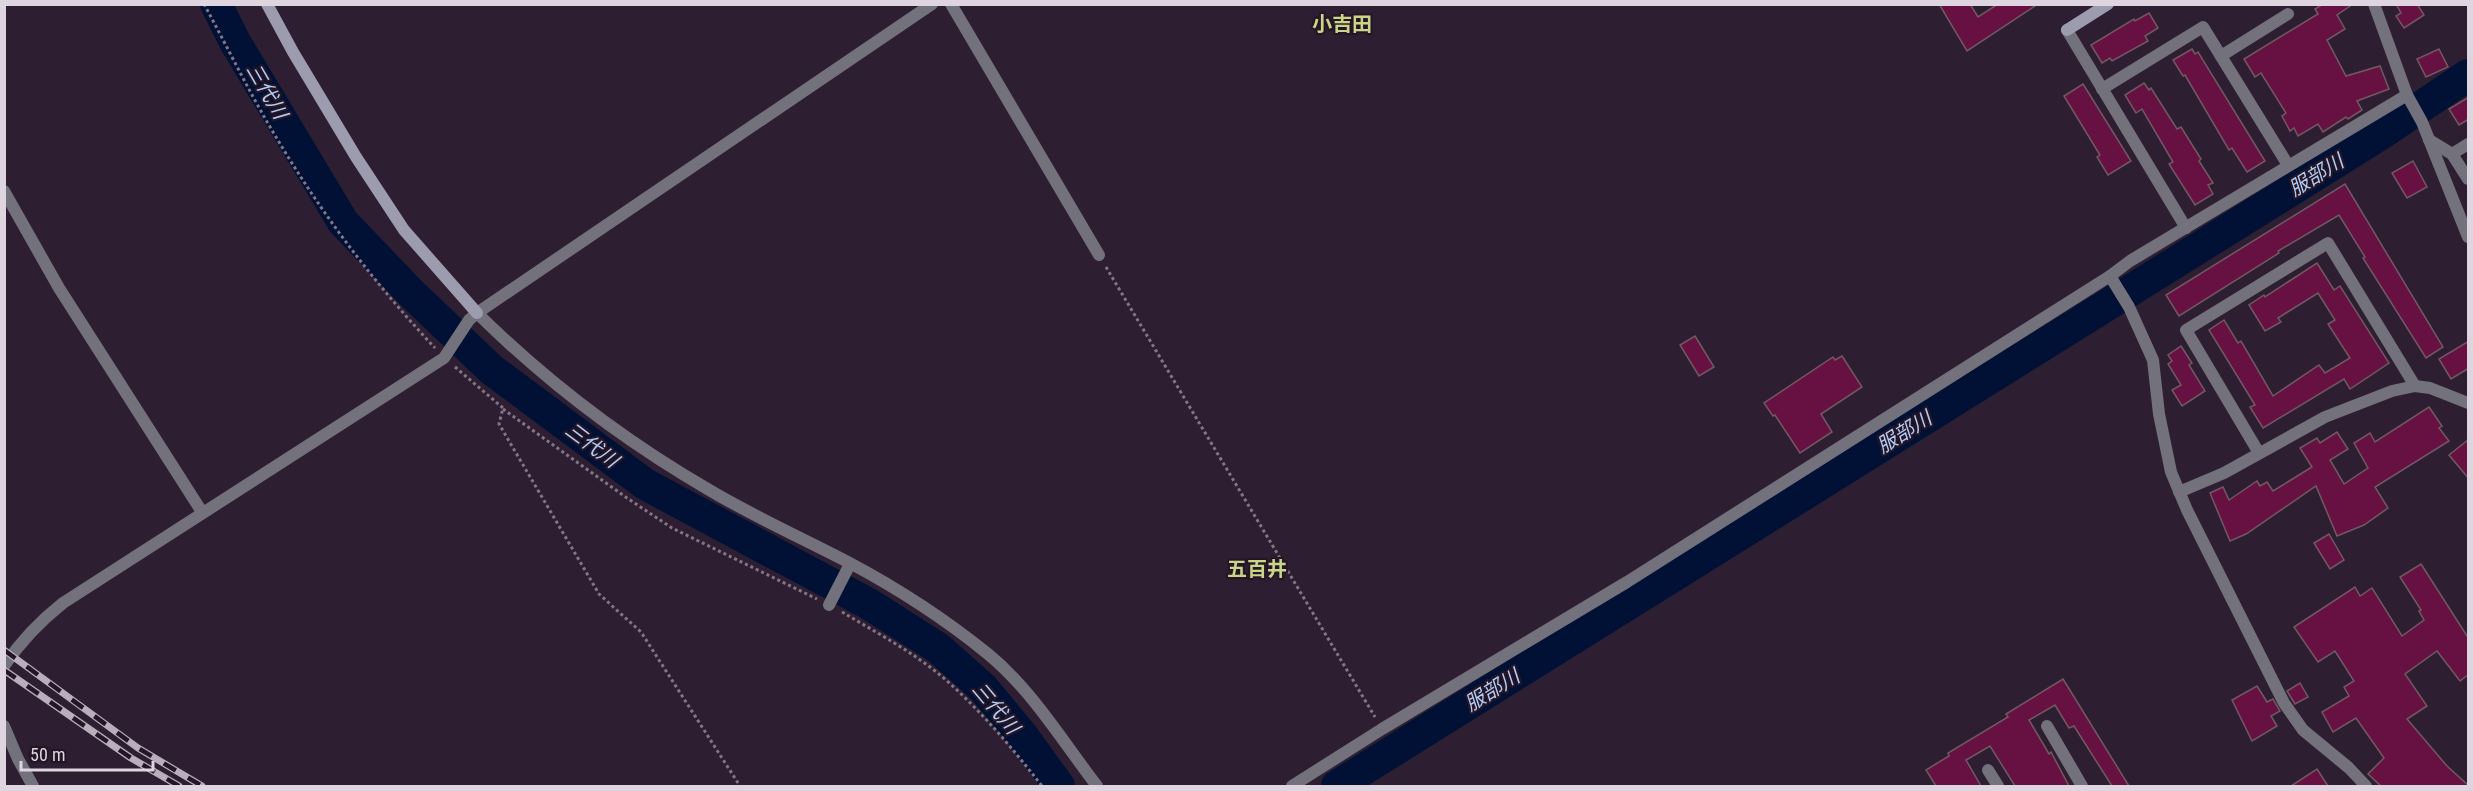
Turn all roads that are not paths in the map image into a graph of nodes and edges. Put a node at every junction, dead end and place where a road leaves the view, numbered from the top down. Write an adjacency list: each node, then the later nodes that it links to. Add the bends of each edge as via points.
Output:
1 (267, 4): 20 (street, via 404,230)
2 (932, 4): 20 (street)
3 (951, 4): 18 (street)
4 (2108, 4): 8 (street, via 2067,30)
5 (2374, 4): 9 (street)
6 (2288, 14): 7 (street)
7 (2221, 56): 8 (street, via 2203,27); 13 (street)
8 (2102, 89): 16 (street)
9 (2407, 95): 10 (street); 13 (street)
10 (2429, 140): 12 (street); 17 (street)
11 (2469, 144): 12 (street)
12 (2452, 154): 14 (street)
13 (2288, 165): 16 (street)
14 (2469, 179)
15 (4, 191): 25 (street, via 59,288)
16 (2186, 228): 19 (street)
17 (2469, 237)
18 (1099, 255)
19 (2110, 276): 24 (street, via 2153,360 2171,472); 34 (street, via 1647,569)
20 (473, 316): 25 (street, via 446,354); 26 (street, via 607,424 711,492)
21 (2415, 386): 22 (street); 23 (street, via 2351,405); 23 (street, via 2328,243 2186,330)
22 (2469, 403)
23 (2259, 453): 24 (street)
24 (2179, 492): 37 (street, via 2284,703 2302,730)
25 (202, 512): 28 (street, via 63,603 38,623)
26 (850, 565): 27 (street); 33 (street, via 919,604 989,655 1026,692)
27 (830, 603)
28 (4, 666)
29 (4, 726): 32 (street)
30 (2047, 726): 36 (street)
31 (1989, 770): 35 (street)
32 (33, 786)
33 (1097, 786)
34 (1292, 786)
35 (1998, 786)
36 (2082, 786)
37 (2366, 786)

